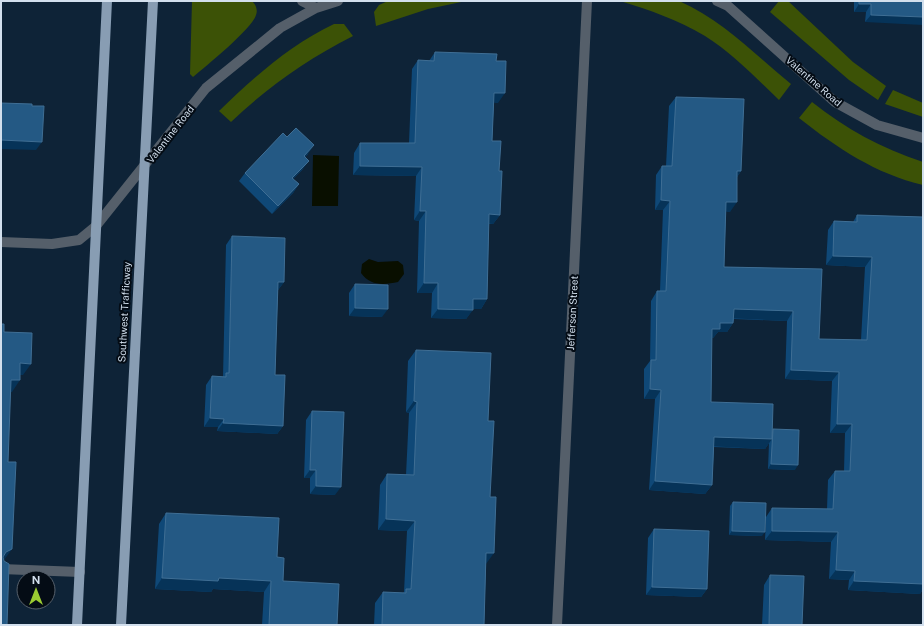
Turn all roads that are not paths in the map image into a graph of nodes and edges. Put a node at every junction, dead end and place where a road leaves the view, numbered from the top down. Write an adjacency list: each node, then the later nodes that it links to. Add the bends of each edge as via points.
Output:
1 (106, 1): 10 (main road)
2 (153, 1): 9 (main road, Southwest Trafficway)
3 (302, 1): 7 (street)
4 (338, 1): 7 (street, Valentine Road)
5 (587, 1): 16 (street, Jefferson Street)
6 (717, 1): 8 (street, Valentine Road, via 728,6 835,102 878,125)
7 (316, 8): 9 (street, Valentine Road, via 280,28 206,88)
8 (923, 138)
9 (144, 166): 10 (street, Valentine Road); 15 (main road, Southwest Trafficway)
10 (96, 226): 11 (street, Valentine Road, via 78,240 52,244); 13 (main road)
11 (1, 242)
12 (1, 569): 13 (street)
13 (80, 572): 14 (main road)
14 (77, 625)
15 (121, 625)
16 (557, 625)

